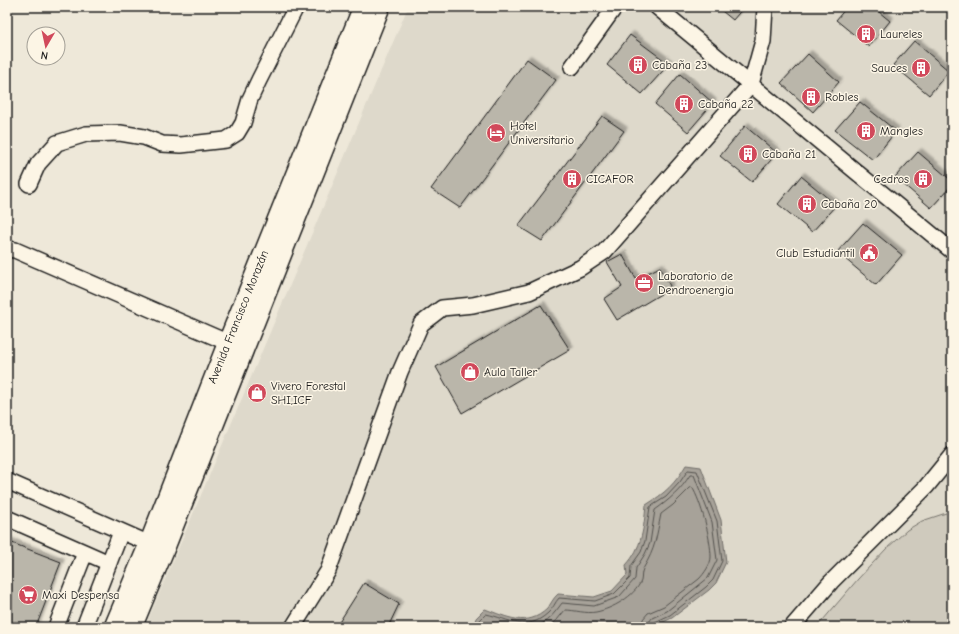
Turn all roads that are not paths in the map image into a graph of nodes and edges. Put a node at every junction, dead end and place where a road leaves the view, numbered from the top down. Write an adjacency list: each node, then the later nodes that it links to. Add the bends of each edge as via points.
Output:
1 (296, 7): 9 (street, via 250,99 243,123 237,133 226,140 181,145 162,144 144,137 120,133 86,134 57,143 38,164)
2 (363, 7): 12 (main road, Avenida Francisco Morazán)
3 (380, 7): 12 (main road, Avenida Francisco Morazán)
4 (615, 7): 7 (street)
5 (657, 7): 8 (street)
6 (765, 7): 8 (street, via 763,41)
7 (572, 67)
8 (751, 84): 11 (street); 24 (street, via 604,252 580,268 529,292 473,305 442,308 421,324 400,372 328,571)
9 (29, 184)
10 (7, 249): 12 (street, via 15,250)
11 (952, 251)
12 (236, 346): 17 (main road, Avenida Francisco Morazán)
13 (952, 455): 25 (street, via 926,487 831,582)
14 (7, 481): 16 (street)
15 (7, 518): 18 (street)
16 (121, 532): 17 (street); 19 (street)
17 (156, 547): 22 (main road, Avenida Francisco Morazán); 23 (main road, Avenida Francisco Morazán)
18 (85, 553): 19 (street); 20 (street)
19 (109, 563): 21 (street)
20 (56, 627)
21 (84, 627)
22 (114, 627)
23 (132, 627)
24 (293, 627)
25 (792, 627)

